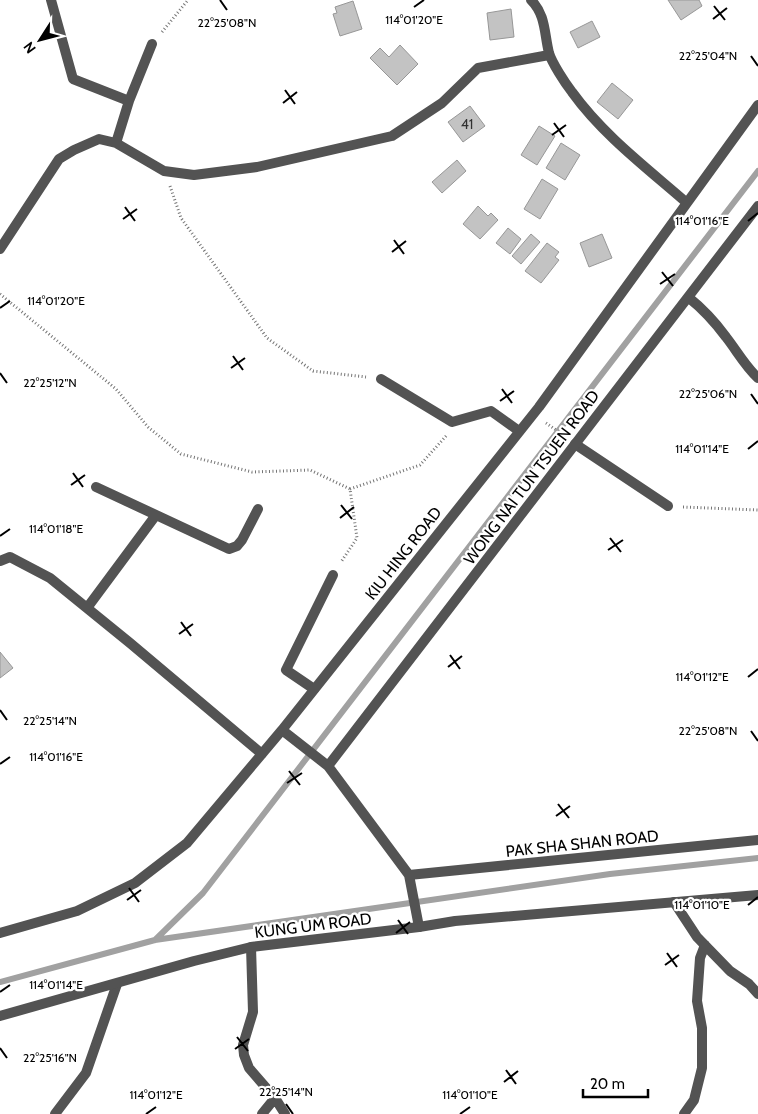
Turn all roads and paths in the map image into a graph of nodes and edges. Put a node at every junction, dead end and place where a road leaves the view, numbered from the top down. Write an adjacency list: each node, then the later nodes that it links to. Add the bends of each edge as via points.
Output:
1 (51, 0): 6 (street, via 74,78)
2 (188, 0): 4 (path)
3 (531, 0): 5 (street, via 539,8)
4 (152, 44): 6 (street)
5 (549, 55): 9 (street, via 478,68 442,103 392,136 257,167 194,175); 10 (street, via 571,92 612,137)
6 (129, 102): 8 (street)
7 (758, 105): 10 (street, KIU HING ROAD)
8 (116, 143): 9 (street); 12 (street, via 99,139 59,159)
9 (164, 171): 16 (path, via 181,218 267,338 313,371)
10 (687, 203): 18 (street, KIU HING ROAD)
11 (758, 206): 14 (street, WONG NAI TUN TSUEN ROAD)
12 (0, 249)
13 (0, 294): 23 (path, via 116,389 148,428 181,454 252,472 310,470)
14 (688, 297): 15 (street, via 706,312); 21 (street, WONG NAI TUN TSUEN ROAD)
15 (758, 378)
16 (381, 379): 18 (street, via 452,422 490,411)
17 (547, 424): 20 (path)
18 (519, 431): 31 (street, KIU HING ROAD)
19 (448, 434): 23 (path, via 420,465)
20 (566, 437)
21 (576, 444): 24 (street); 34 (street, WONG NAI TUN TSUEN ROAD)
22 (96, 487): 27 (street)
23 (350, 489): 29 (path, via 357,538)
24 (668, 506): 26 (path)
25 (258, 509): 27 (street, via 242,540 229,548)
26 (758, 510)
27 (156, 515): 30 (street)
28 (0, 561): 30 (street, via 10,557 50,578)
29 (333, 575): 31 (street, via 286,670)
30 (87, 608): 33 (street)
31 (314, 689): 32 (street, KIU HING ROAD)
32 (282, 730): 33 (street, KIU HING ROAD); 34 (street)
33 (262, 754): 40 (street, KIU HING ROAD, via 187,843 135,883 77,911)
34 (328, 766): 36 (street)
35 (758, 840): 36 (street, PAK SHA SHAN ROAD)
36 (409, 876): 39 (street)
37 (758, 895): 38 (street, KUNG UM ROAD)
38 (674, 902): 39 (street, KUNG UM ROAD, via 455,920); 41 (street)
39 (419, 927): 42 (street, KUNG UM ROAD)
40 (0, 934)
41 (705, 945): 44 (street); 50 (street, via 700,958 697,1002 702,1028 702,1068 694,1100)
42 (251, 947): 43 (street, KUNG UM ROAD); 46 (street, via 253,1012 243,1045 244,1055 249,1068)
43 (117, 984): 45 (street, KUNG UM ROAD); 47 (street, via 86,1073)
44 (758, 994)
45 (0, 1016)
46 (275, 1098): 48 (street); 49 (street)
47 (55, 1114)
48 (262, 1114)
49 (285, 1114)
50 (684, 1114)

